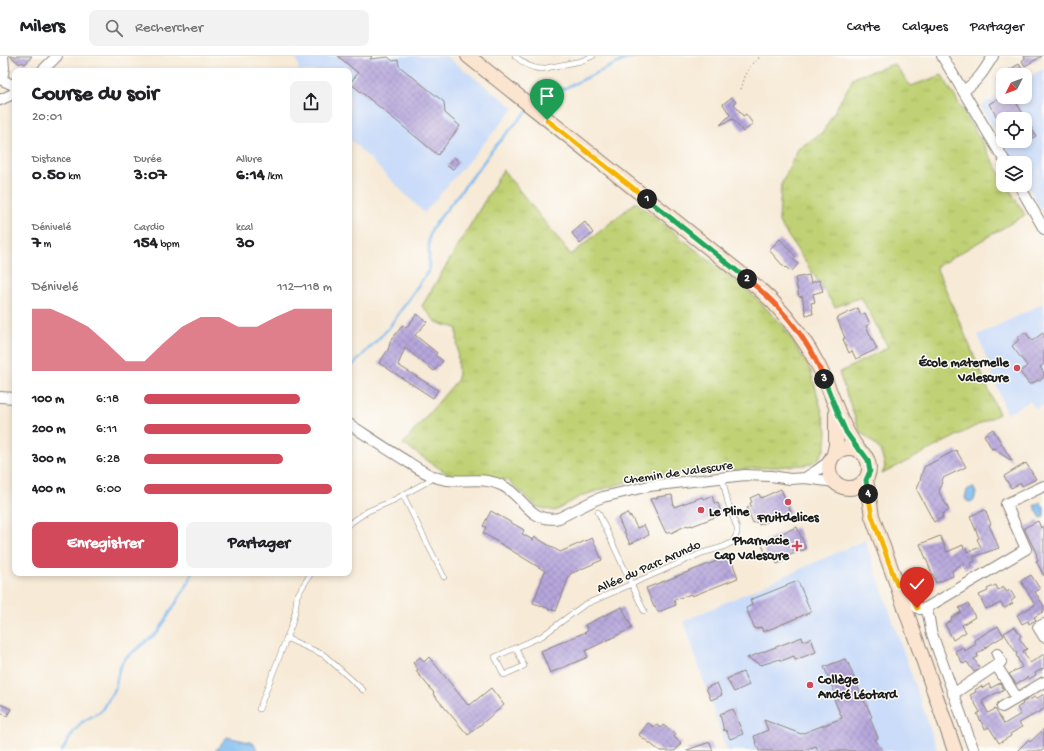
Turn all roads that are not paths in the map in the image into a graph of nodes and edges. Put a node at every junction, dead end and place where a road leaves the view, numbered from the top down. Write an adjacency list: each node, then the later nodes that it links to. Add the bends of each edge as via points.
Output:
1 (3, 56): 9 (street)
2 (57, 56): 8 (street)
3 (468, 56): 19 (main road, via 773,301 812,353)
4 (515, 56): 5 (lane, via 527,65 541,69)
5 (593, 56)
6 (942, 56): 11 (street)
7 (994, 56): 11 (street, via 982,75)
8 (45, 68)
9 (1, 80): 10 (street)
10 (12, 85)
11 (963, 91): 14 (street)
12 (12, 94): 13 (street)
13 (0, 100)
14 (1002, 156)
15 (1023, 192): 16 (street)
16 (1044, 229)
17 (0, 397): 18 (street)
18 (12, 398)
19 (836, 409): 21 (main road, via 846,432); 22 (main road, via 836,446)
20 (352, 426): 23 (street, Chemin de Valescure)
21 (858, 449): 22 (main road, via 838,451); 26 (main road, via 866,456 870,466)
22 (832, 457): 25 (street); 27 (main road, via 829,472)
23 (434, 477): 24 (street, Chemin de Valescure, via 452,481 493,481 511,491 535,514 554,519 613,494 650,486); 30 (lane)
24 (722, 477): 25 (street, Chemin de Valescure, via 745,475); 36 (lane, Allée du Parc Arundo, via 737,528 733,542 702,553)
25 (805, 478): 27 (street, Chemin de Valescure)
26 (866, 480): 29 (main road, via 862,485); 32 (main road)
27 (835, 482): 29 (main road)
28 (1044, 486): 38 (street, via 1006,504 1026,549)
29 (850, 489): 32 (main road)
30 (403, 495): 33 (lane, via 368,511); 35 (lane)
31 (598, 512): 36 (lane)
32 (872, 516): 37 (main road)
33 (352, 522)
34 (309, 576): 42 (lane, via 297,596 295,612)
35 (444, 577)
36 (632, 585): 39 (lane); 43 (lane, Allée du Parc Arundo, via 584,605 542,636)
37 (897, 585): 38 (street, via 909,587 917,608); 52 (main road)
38 (926, 608): 48 (street, via 930,631)
39 (644, 611)
40 (1044, 624): 41 (street, via 1038,627)
41 (1044, 637)
42 (286, 638): 47 (lane, via 324,655); 51 (lane)
43 (516, 648): 43 (lane, Allée du Parc Arundo, via 495,657 504,676 524,666)
44 (996, 654): 45 (street, via 1001,662)
45 (996, 665): 48 (street); 49 (street)
46 (1044, 682): 49 (street)
47 (363, 690)
48 (953, 694): 53 (street)
49 (1017, 698): 50 (street)
50 (1002, 707)
51 (258, 709)
52 (954, 750)
53 (974, 751)

